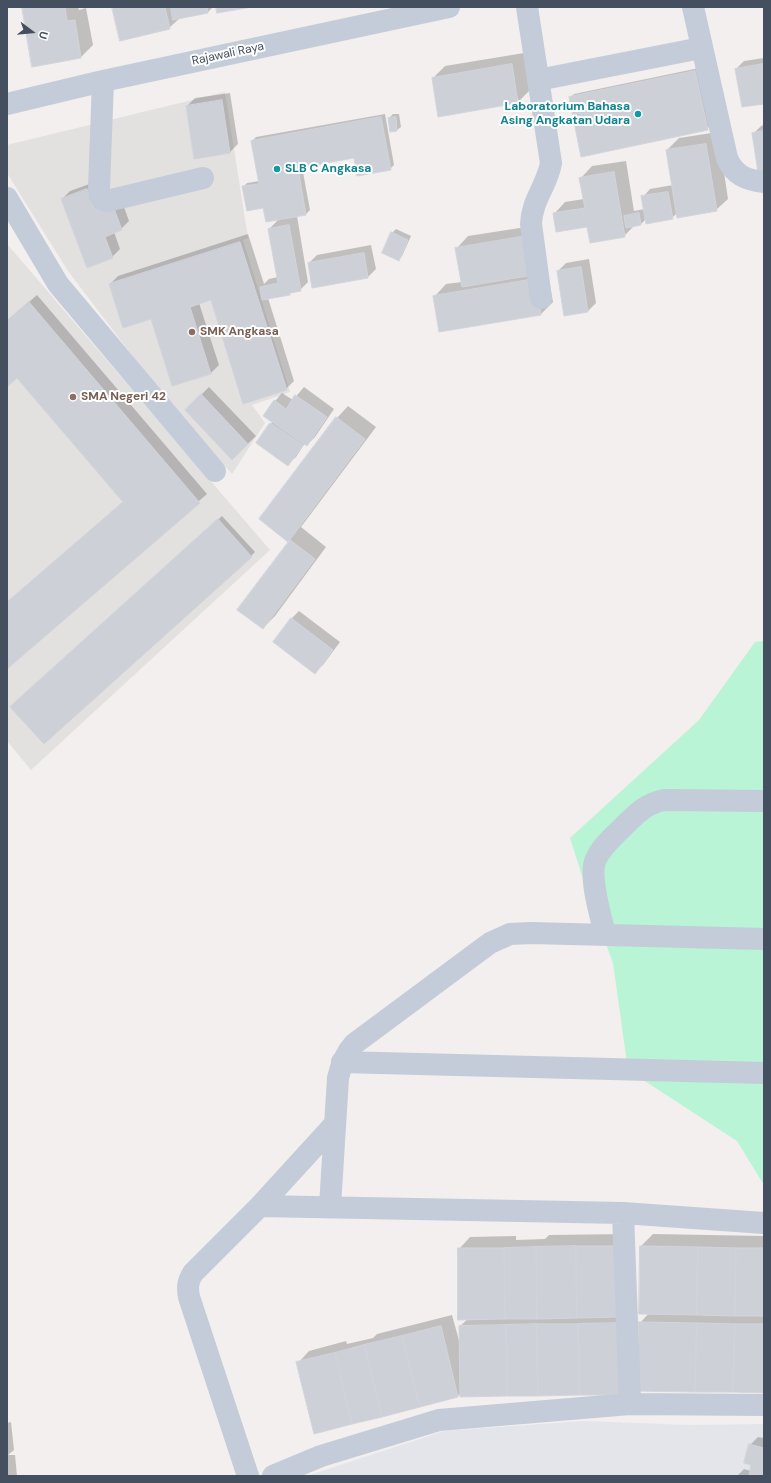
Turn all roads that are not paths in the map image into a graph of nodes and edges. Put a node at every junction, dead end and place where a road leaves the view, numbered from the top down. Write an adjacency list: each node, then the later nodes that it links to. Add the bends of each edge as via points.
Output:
1 (449, 7): 6 (street, Rajawali Raya)
2 (527, 7): 5 (street)
3 (693, 7): 4 (street)
4 (701, 48): 5 (street); 9 (street, via 730,166 744,177)
5 (538, 80): 11 (street, via 551,163 550,171 535,201 531,224)
6 (103, 81): 7 (street, Rajawali Raya); 8 (street, via 99,188 103,200)
7 (7, 104)
8 (203, 178)
9 (764, 182)
10 (7, 198): 12 (street, via 58,284)
11 (541, 298)
12 (215, 471)
13 (764, 801): 14 (street, via 664,800 654,801 638,812 607,843 594,861 594,884)
14 (606, 934): 15 (street); 16 (street, via 520,933 501,937 354,1044)
15 (764, 938)
16 (342, 1062): 17 (street); 18 (street)
17 (764, 1073)
18 (334, 1125): 19 (street); 20 (street)
19 (260, 1206): 20 (street); 25 (street, via 193,1273 189,1279 188,1290)
20 (330, 1206): 21 (street)
21 (623, 1214): 22 (street); 23 (street)
22 (764, 1223)
23 (630, 1404): 24 (street); 26 (street, via 439,1420 321,1456)
24 (764, 1405)
25 (248, 1476)
26 (273, 1476)

